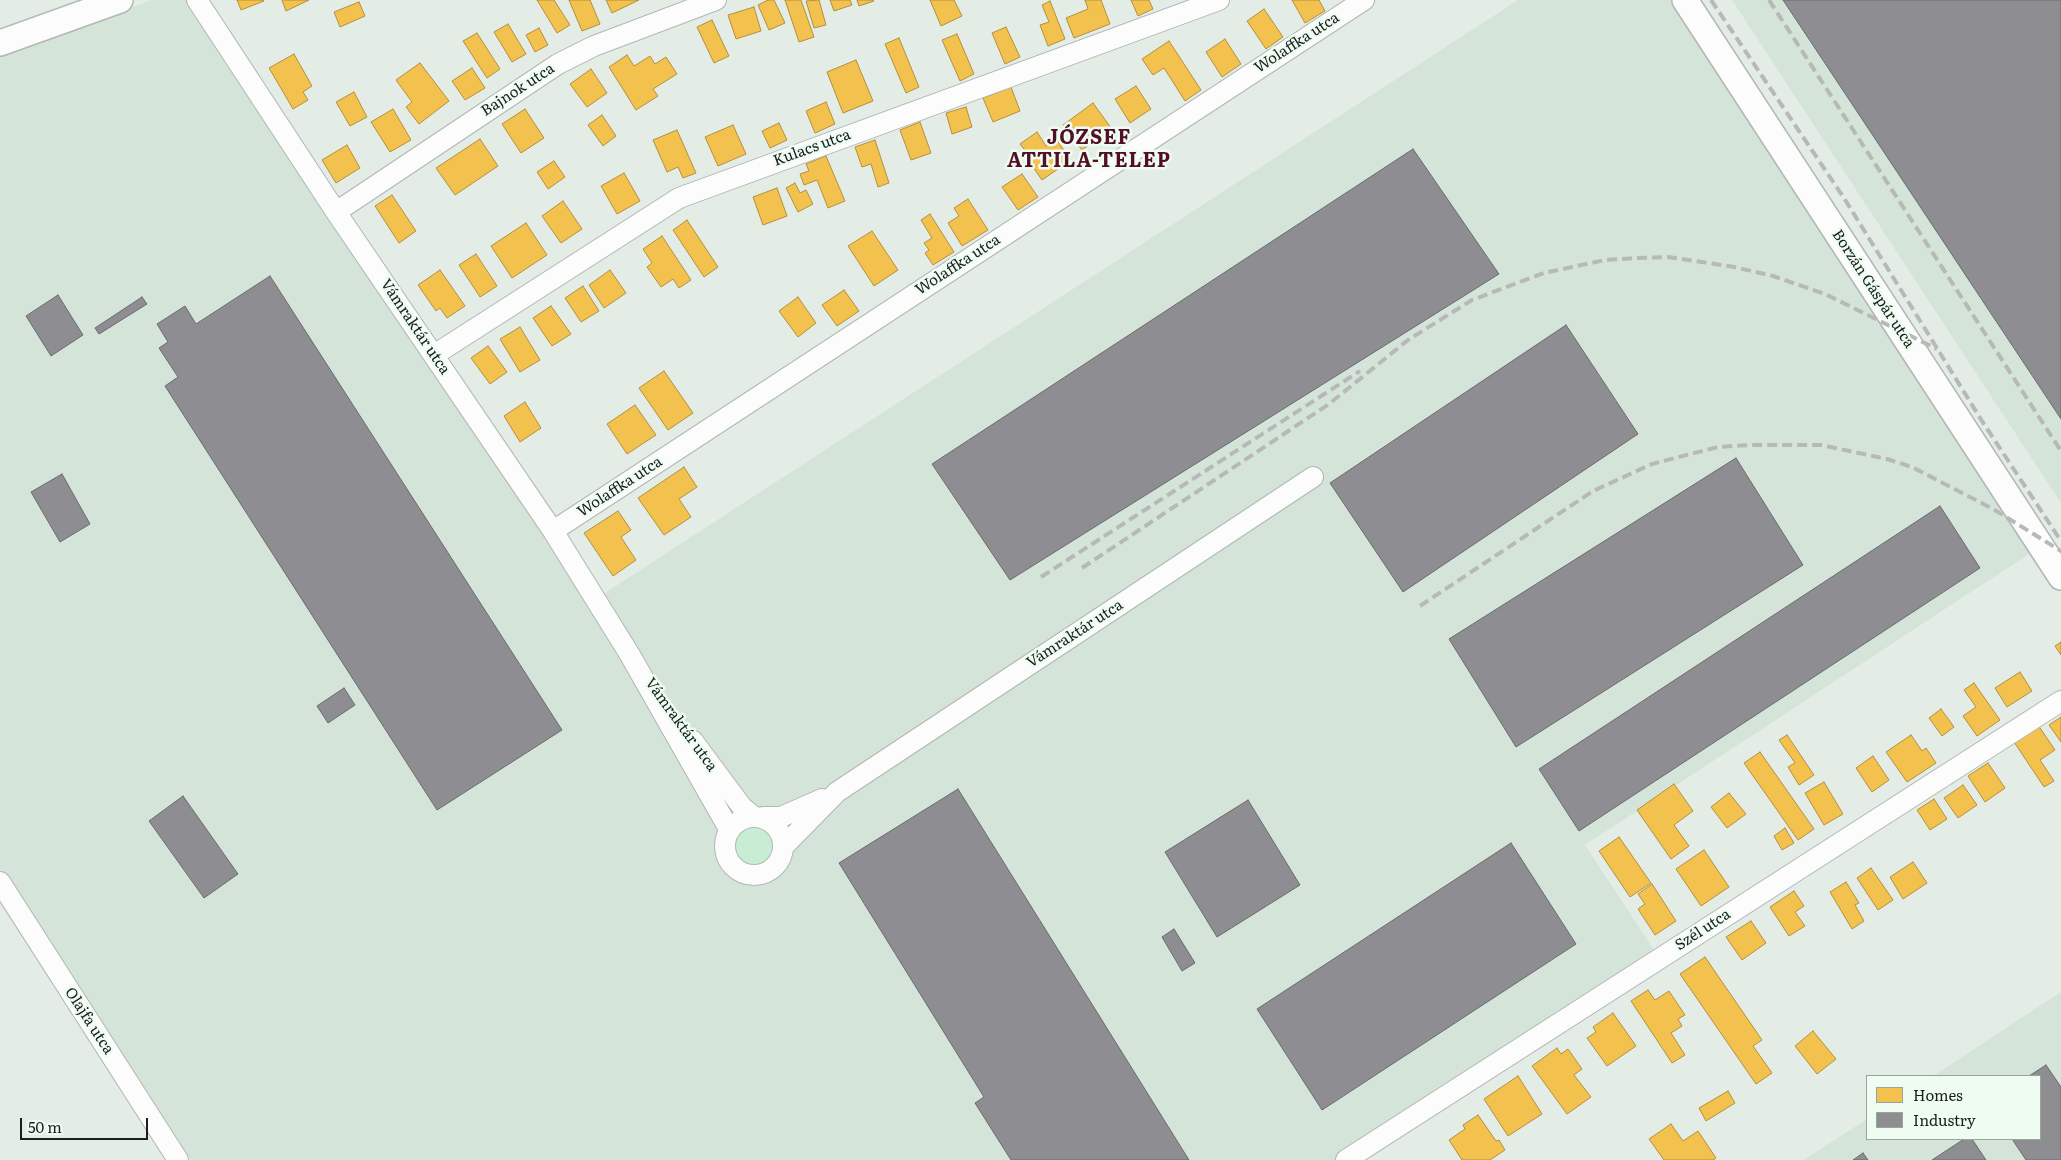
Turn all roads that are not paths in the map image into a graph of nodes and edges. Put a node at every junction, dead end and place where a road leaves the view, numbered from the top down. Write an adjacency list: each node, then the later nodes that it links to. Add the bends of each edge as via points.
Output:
1 (120, 0): 7 (street)
2 (198, 0): 8 (street, Vámraktár utca)
3 (716, 0): 8 (street, Bajnok utca, via 594,46 558,64)
4 (1219, 0): 9 (street, Kulacs utca, via 679,198)
5 (1364, 0): 11 (street, Wolaffka utca)
6 (1685, 0): 12 (street, Borzán Gáspár utca)
7 (0, 43)
8 (336, 212): 9 (street, Vámraktár utca)
9 (434, 355): 11 (street, Vámraktár utca)
10 (1313, 477): 15 (street, Vámraktár utca)
11 (553, 531): 13 (street, Vámraktár utca)
12 (2061, 577)
13 (630, 655): 16 (street, Vámraktár utca, via 742,807); 17 (street, Vámraktár utca)
14 (2061, 700): 21 (street, Szél utca)
15 (837, 792): 16 (street, Vámraktár utca, via 782,817); 18 (street, Vámraktár utca)
16 (758, 816): 17 (street, via 735,822); 18 (street, via 774,823)
17 (729, 829): 18 (street, via 724,848 726,857 731,865 748,875 758,875 775,866)
18 (784, 846)
19 (0, 882): 20 (street, Olajfa utca)
20 (178, 1160)
21 (1346, 1160)

